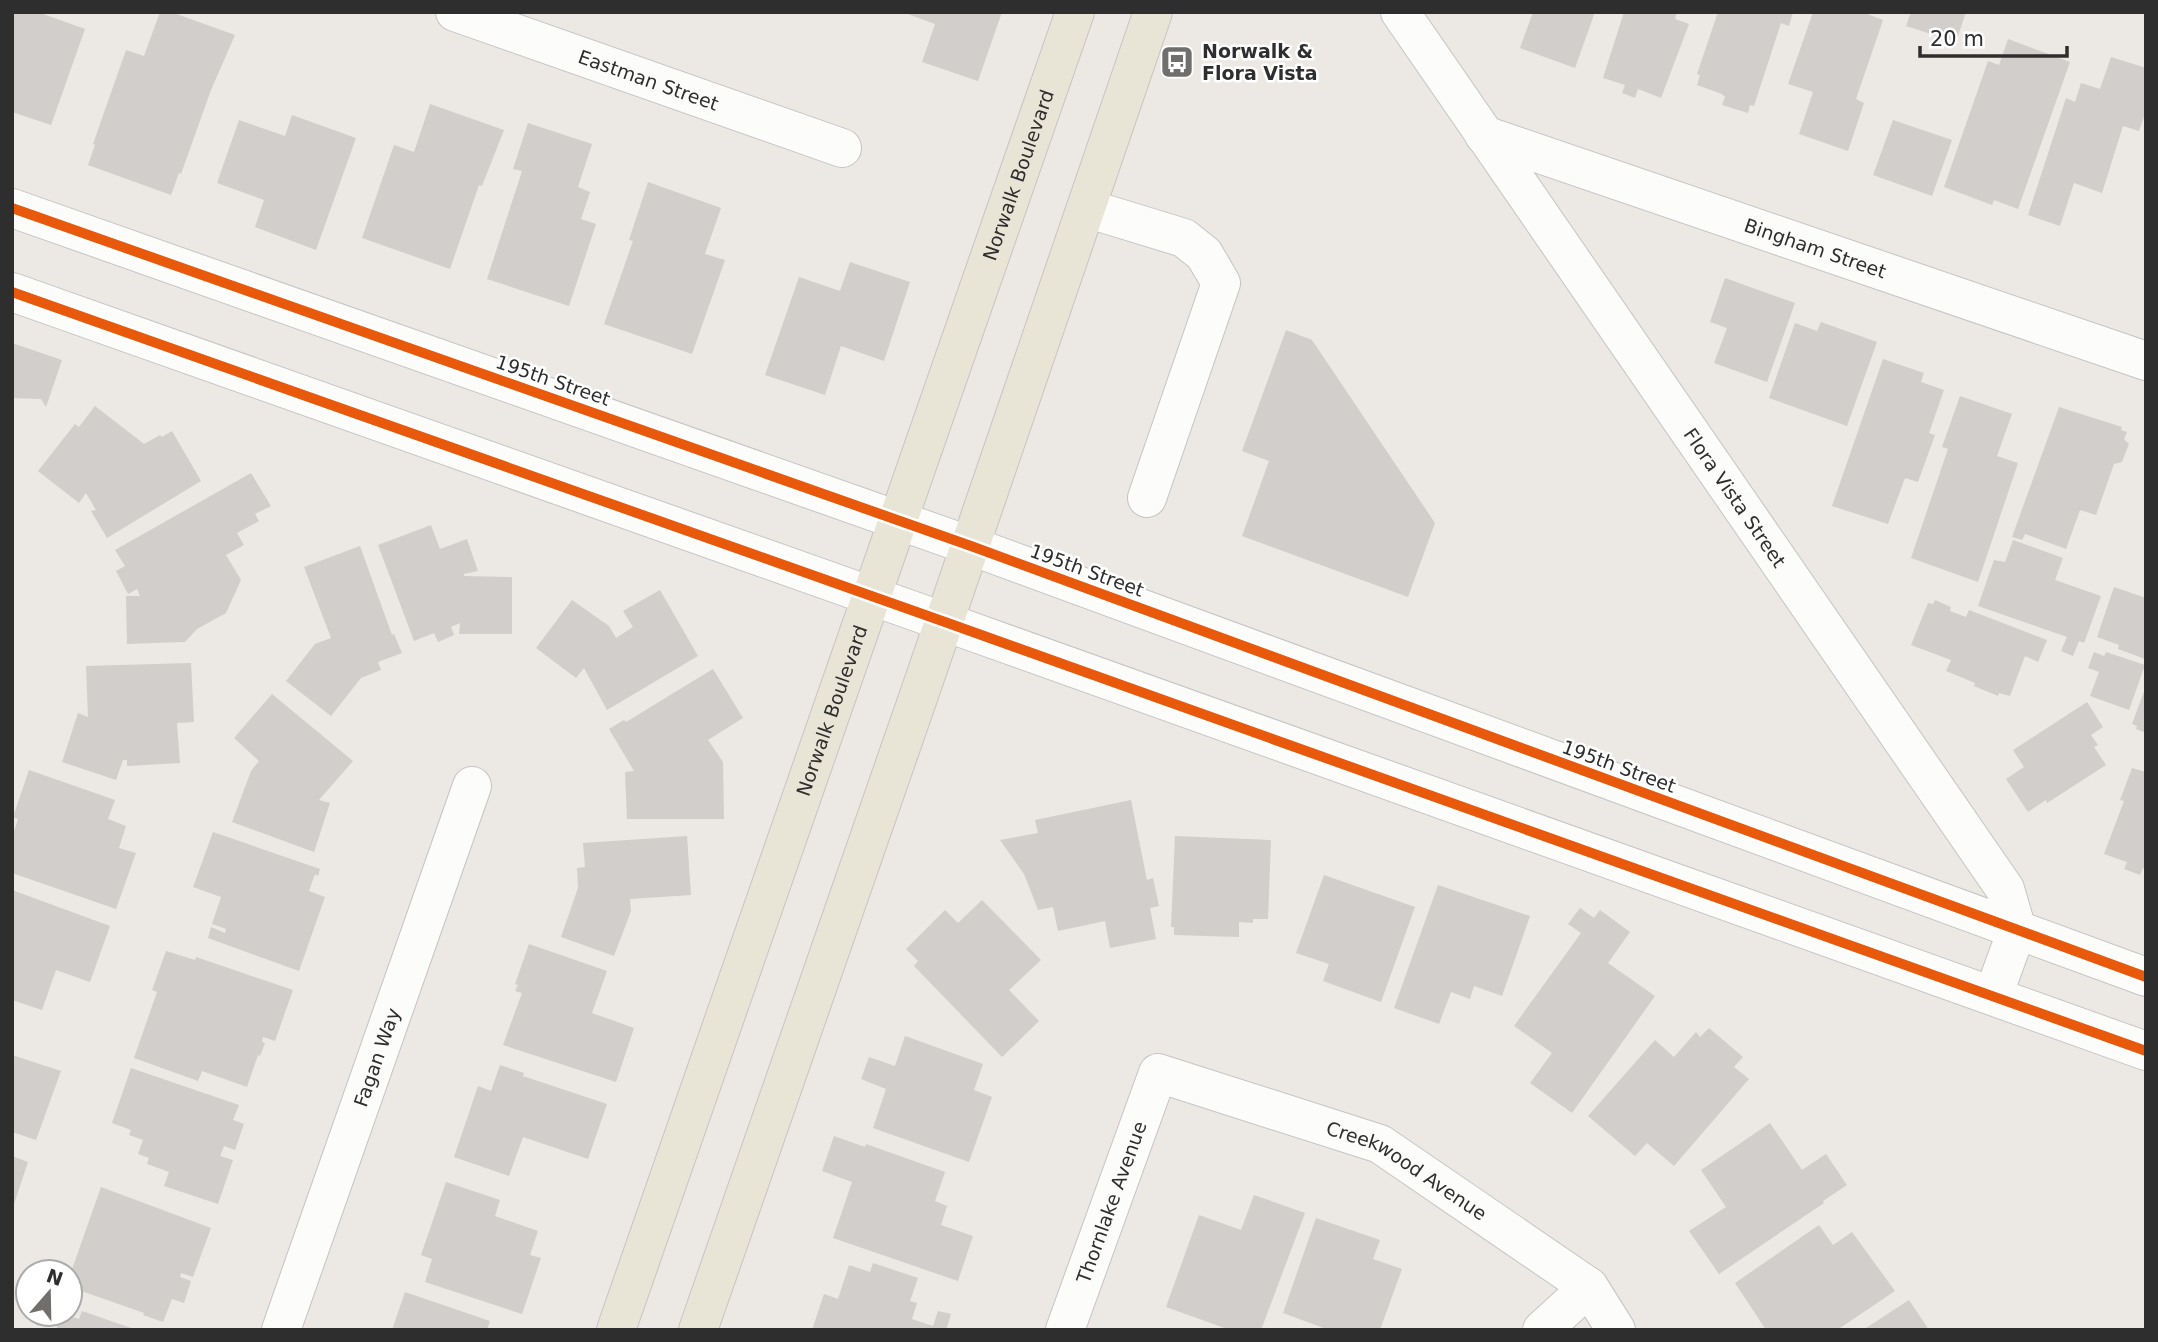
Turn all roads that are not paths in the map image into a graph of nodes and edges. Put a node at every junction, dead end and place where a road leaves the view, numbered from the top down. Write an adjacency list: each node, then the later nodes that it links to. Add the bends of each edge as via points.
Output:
1 (455, 12): 5 (street, Eastman Street)
2 (1075, 12): 13 (main road, Norwalk Boulevard)
3 (1153, 12): 9 (main road)
4 (1400, 12): 6 (street, Flora Vista Street)
5 (553, 29): 7 (street, Eastman Street)
6 (1485, 135): 11 (street, Bingham Street); 18 (street, Flora Vista Street, via 2005,889)
7 (842, 148)
8 (12, 208): 13 (street, 195th Street)
9 (1086, 208): 12 (street, via 1184,238 1204,254 1221,283); 14 (main road)
10 (12, 292): 15 (street)
11 (2146, 361)
12 (1147, 498)
13 (899, 520): 14 (street, 195th Street); 15 (main road, Norwalk Boulevard)
14 (971, 545): 16 (main road); 18 (street, 195th Street)
15 (872, 596): 16 (street); 25 (main road, Norwalk Boulevard)
16 (944, 622): 20 (street); 26 (main road)
17 (472, 786): 24 (street, Fagan Way)
18 (2017, 930): 19 (street, 195th Street); 20 (street)
19 (2146, 977)
20 (1993, 996): 21 (street)
21 (2146, 1051)
22 (1158, 1073): 23 (street, Creekwood Avenue, via 1380,1144); 27 (street, Thornlake Avenue)
23 (1589, 1287): 28 (street); 29 (street, Creekwood Avenue)
24 (281, 1330)
25 (616, 1330)
26 (698, 1330)
27 (1065, 1330)
28 (1542, 1330)
29 (1616, 1330)

